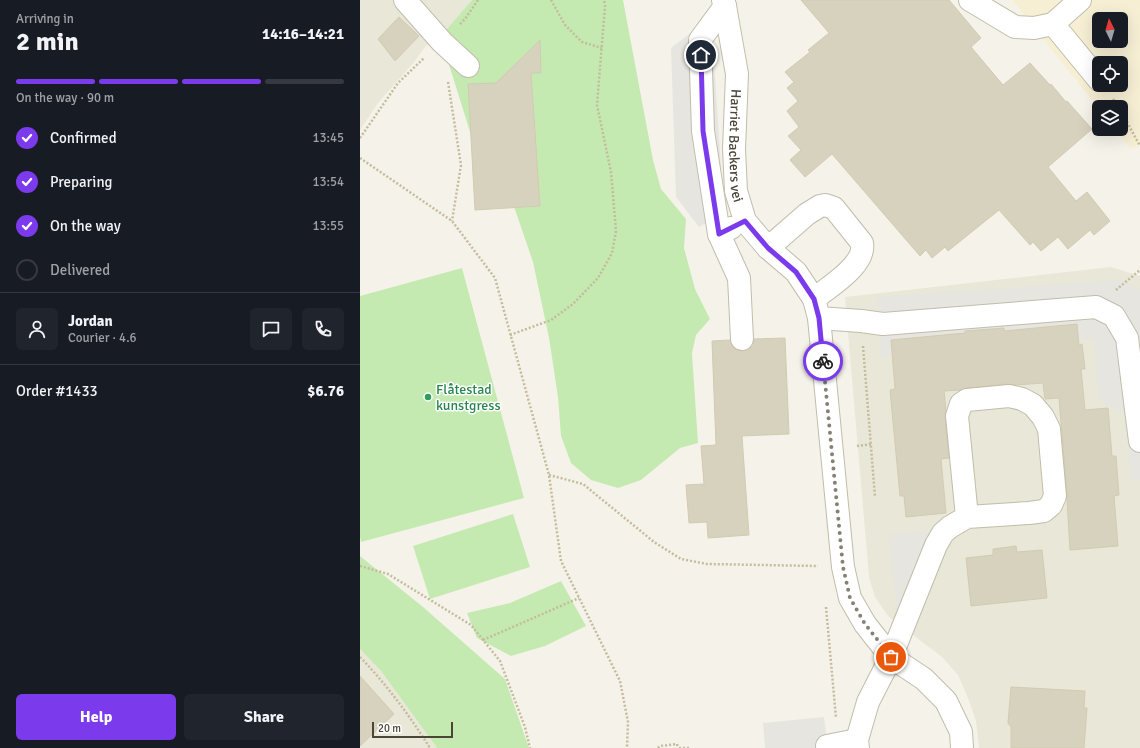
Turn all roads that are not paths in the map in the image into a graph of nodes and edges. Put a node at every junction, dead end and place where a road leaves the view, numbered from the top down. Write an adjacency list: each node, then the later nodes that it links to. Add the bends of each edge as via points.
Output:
1 (405, 0): 6 (street, via 442,42)
2 (970, 0): 5 (street, via 1015,27 1034,28)
3 (1080, 0): 5 (street)
4 (724, 3): 8 (street, Harriet Backers vei, via 737,74 734,149 736,191); 9 (street, via 700,40 703,131)
5 (1053, 24): 7 (street)
6 (468, 66)
7 (1092, 71)
8 (745, 221): 9 (street); 10 (street, Harriet Backers vei)
9 (719, 234): 12 (street, via 739,278)
10 (768, 248): 11 (street, Harriet Backers vei, via 796,272); 11 (street, via 820,206 834,208 862,243 862,255 855,267)
11 (816, 308): 13 (street, via 861,321 883,324 1096,307 1114,316 1127,338); 15 (street, Harriet Backers vei, via 843,567 850,598 865,624)
12 (742, 339)
13 (1140, 440)
14 (967, 518): 14 (street, via 1044,511 1051,505 1055,496 1049,429 1043,417 1022,399 1009,396 967,400 961,404 957,416); 15 (street, via 943,533 936,545)
15 (891, 657): 16 (street); 17 (street, Harriet Backers vei, via 924,679 946,701 961,732)
16 (845, 744)
17 (962, 748)

